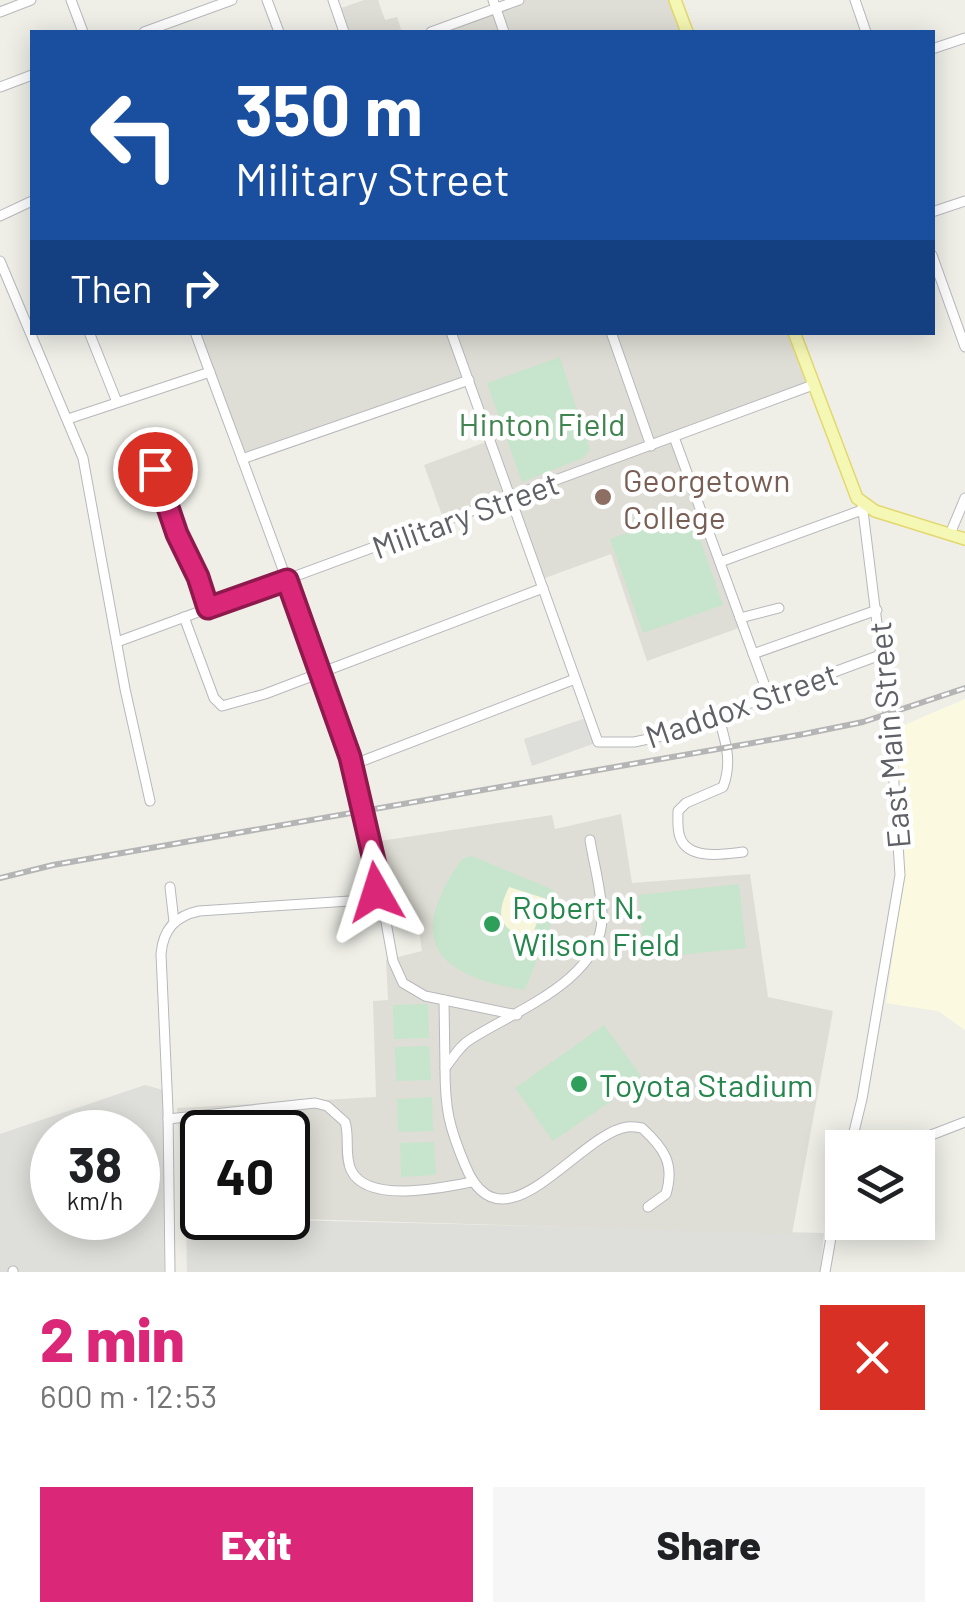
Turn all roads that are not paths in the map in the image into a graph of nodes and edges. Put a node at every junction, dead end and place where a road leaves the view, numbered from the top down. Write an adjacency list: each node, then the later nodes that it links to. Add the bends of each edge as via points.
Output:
1 (31, 0): 10 (street)
2 (70, 0): 11 (street)
3 (232, 0): 12 (street)
4 (267, 0): 13 (street)
5 (333, 0): 14 (street)
6 (518, 0): 9 (street)
7 (676, 0): 17 (main road)
8 (855, 0): 18 (street)
9 (495, 4): 15 (street); 16 (street)
10 (0, 12)
11 (82, 30)
12 (150, 30)
13 (278, 30)
14 (343, 30)
15 (436, 30)
16 (503, 30)
17 (686, 30)
18 (865, 30)
19 (965, 38): 20 (street)
20 (935, 49)
21 (30, 76): 22 (street)
22 (0, 88)
23 (965, 200): 25 (street)
24 (30, 202): 26 (street)
25 (935, 211)
26 (0, 216)
27 (0, 261): 29 (street)
28 (935, 263): 36 (street)
29 (30, 331)
30 (32, 335): 41 (street)
31 (90, 335): 40 (street)
32 (196, 335): 37 (street)
33 (453, 335): 38 (street)
34 (612, 335): 43 (street)
35 (795, 335): 39 (main road, East Main Street)
36 (965, 348)
37 (210, 372): 40 (street); 44 (street)
38 (469, 380): 44 (street); 46 (street)
39 (814, 385): 42 (street, Military Street); 48 (main road, East Main Street)
40 (117, 402): 41 (street)
41 (68, 419): 59 (street, via 89,482)
42 (674, 437): 43 (street, Military Street); 51 (street)
43 (651, 446): 46 (street, Military Street)
44 (242, 459): 52 (street)
45 (155, 469): 54 (street)
46 (511, 498): 52 (street, Military Street); 53 (street)
47 (965, 498): 49 (street)
48 (862, 507): 49 (main road); 51 (street); 56 (street, East Main Street)
49 (950, 534): 50 (main road)
50 (965, 539)
51 (720, 562): 58 (street)
52 (287, 580): 54 (street, Military Street); 62 (street)
53 (543, 588): 62 (street); 63 (street)
54 (208, 608): 57 (street, Military Street)
55 (779, 608): 58 (street)
56 (877, 610): 60 (street); 61 (street, East Main Street)
57 (184, 617): 59 (street, Military Street); 62 (street, via 219,706)
58 (740, 618): 60 (street)
59 (117, 642): 67 (street)
60 (753, 654): 64 (street)
61 (883, 654): 64 (street, Maddox Street); 78 (street, East Main Street, via 900,875)
62 (319, 672): 66 (street)
63 (575, 680): 65 (street, Maddox Street, via 598,742 658,737); 66 (street)
64 (769, 697): 65 (street, Maddox Street)
65 (718, 715): 69 (street, via 728,775 723,787 678,811 680,838 700,853)
66 (352, 764): 70 (street, bridge)
67 (150, 801)
68 (590, 840): 74 (street, via 602,920 588,960)
69 (744, 852)
70 (378, 880): 72 (street, via 372,896 349,903 199,911); 73 (street, via 398,976 409,988)
71 (170, 887): 72 (street)
72 (174, 922): 76 (street, via 161,954)
73 (444, 1000): 74 (street); 75 (street)
74 (517, 1016): 75 (street, via 467,1041)
75 (445, 1068): 80 (street, via 448,1124)
76 (168, 1118): 80 (street, via 315,1103 344,1122 351,1170 374,1190); 83 (street)
77 (965, 1122): 79 (street)
78 (854, 1130)
79 (935, 1134)
80 (472, 1182): 81 (street, via 500,1200 518,1196 603,1137 642,1128 671,1170 666,1194)
81 (648, 1207)
82 (830, 1240): 84 (street)
83 (170, 1272)
84 (825, 1272)

